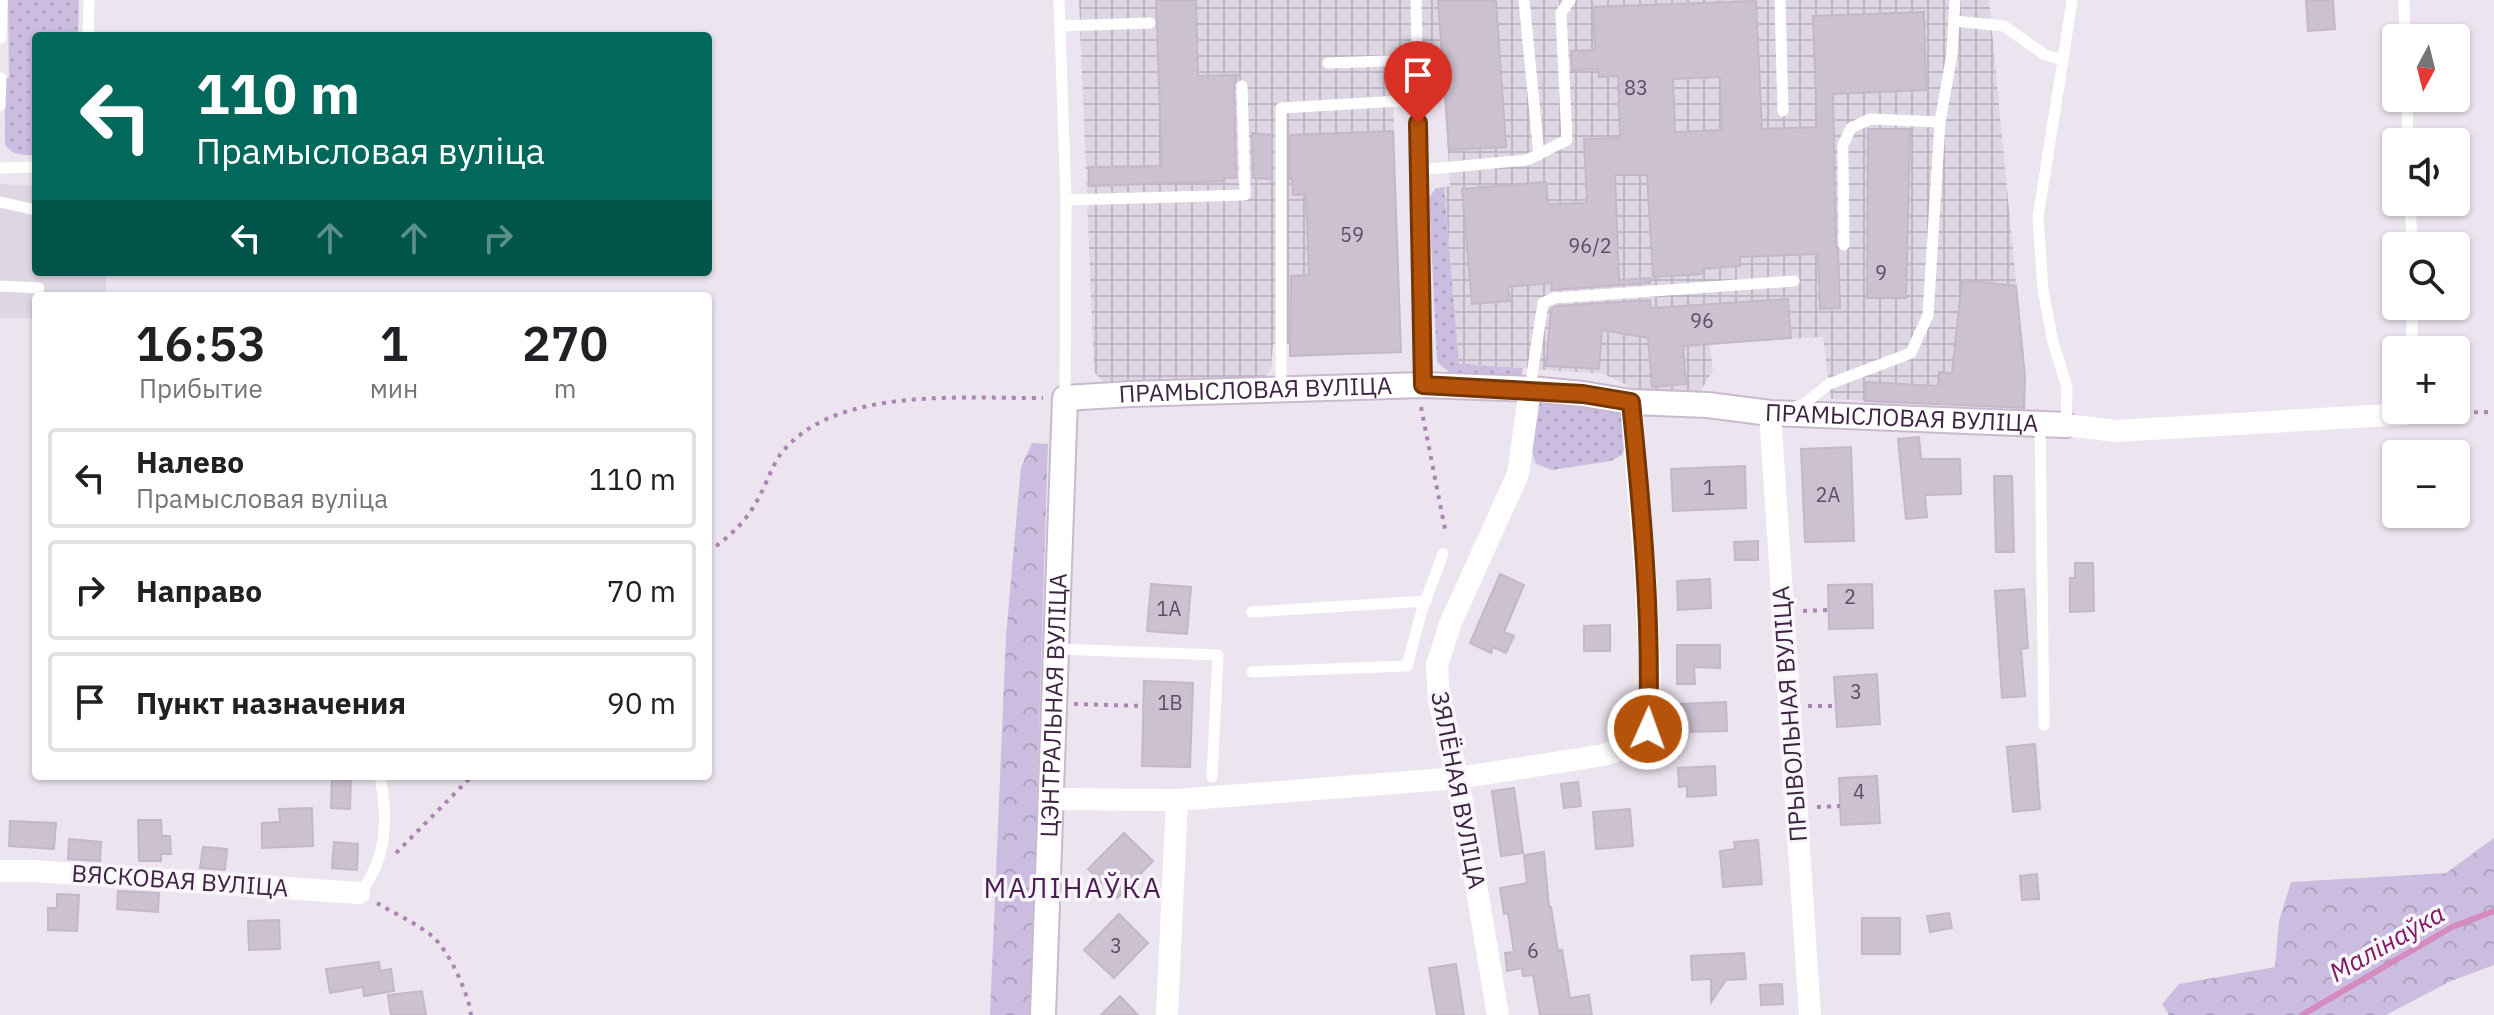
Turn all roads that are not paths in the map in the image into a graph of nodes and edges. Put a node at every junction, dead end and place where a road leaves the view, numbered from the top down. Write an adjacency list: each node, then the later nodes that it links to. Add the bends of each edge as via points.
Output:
1 (2, 0): 16 (lane)
2 (89, 0): 15 (lane)
3 (1059, 0): 14 (lane)
4 (1416, 0): 17 (lane)
5 (1524, 0): 26 (lane)
6 (1570, 0): 26 (lane, via 1561,13 1567,140)
7 (1780, 0): 24 (lane)
8 (1955, 0): 11 (lane)
9 (2072, 0): 18 (lane)
10 (2404, 0): 13 (lane)
11 (1954, 21): 18 (lane, via 2004,26 2045,55); 25 (lane)
12 (1150, 23): 14 (lane)
13 (2405, 24)
14 (1060, 26): 30 (lane)
15 (88, 32)
16 (1, 38)
17 (1417, 60): 19 (lane); 22 (lane)
18 (2063, 60): 45 (lane, via 2038,217 2043,290 2067,387)
19 (1328, 63)
20 (1, 78): 23 (lane)
21 (1242, 86): 30 (lane, via 1245,195)
22 (1417, 100): 29 (lane); 38 (lane, via 1281,108)
23 (0, 106)
24 (1783, 111)
25 (1940, 122): 33 (lane, via 1870,119 1851,128 1843,145); 42 (lane, via 1928,315 1911,353 1829,384 1804,404)
26 (1539, 155): 29 (lane)
27 (32, 167): 28 (lane)
28 (0, 168)
29 (1420, 170): 37 (lane)
30 (1066, 200): 40 (lane)
31 (0, 202): 32 (lane)
32 (32, 209)
33 (1844, 245)
34 (1794, 281): 39 (lane, via 1554,298 1543,303)
35 (0, 286): 36 (lane)
36 (39, 288)
37 (1420, 385): 38 (street, ПРАМЫСЛОВАЯ ВУЛІЦА); 39 (street, ПРАМЫСЛОВАЯ ВУЛІЦА)
38 (1281, 389): 40 (street, ПРАМЫСЛОВАЯ ВУЛІЦА)
39 (1530, 389): 41 (street, ПРАМЫСЛОВАЯ ВУЛІЦА); 53 (street, ЗЯЛЁНАЯ ВУЛІЦА, via 1518,474 1437,665 1439,701)
40 (1065, 398): 49 (street, ЦЭНТРАЛЬНАЯ ВУЛІЦА)
41 (1631, 402): 42 (street, ПРАМЫСЛОВАЯ ВУЛІЦА); 53 (street, via 1645,569 1648,729 1638,743 1604,755)
42 (1773, 413): 44 (street, ПРАМЫСЛОВАЯ ВУЛІЦА); 62 (street, ПРЫВОЛЬНАЯ ВУЛІЦА)
43 (2382, 414): 45 (street, via 2116,431)
44 (2040, 425): 45 (street, ПРАМЫСЛОВАЯ ВУЛІЦА); 51 (lane)
45 (2066, 425)
46 (1443, 554): 47 (lane)
47 (1426, 601): 48 (lane); 50 (lane, via 1407,666)
48 (1252, 612)
49 (1057, 649): 52 (lane, via 1218,655); 55 (street, ЦЭНТРАЛЬНАЯ ВУЛІЦА)
50 (1252, 672)
51 (2044, 725)
52 (1212, 777)
53 (1458, 778): 56 (street); 61 (street, ЗЯЛЁНАЯ ВУЛІЦА)
54 (380, 780): 58 (lane, via 385,828 379,860)
55 (1051, 799): 56 (street); 59 (street, ЦЭНТРАЛЬНАЯ ВУЛІЦА)
56 (1177, 800): 60 (street)
57 (0, 871): 58 (street, ВЯСКОВАЯ ВУЛІЦА)
58 (359, 893)
59 (1043, 1015)
60 (1167, 1015)
61 (1498, 1015)
62 (1810, 1015)

